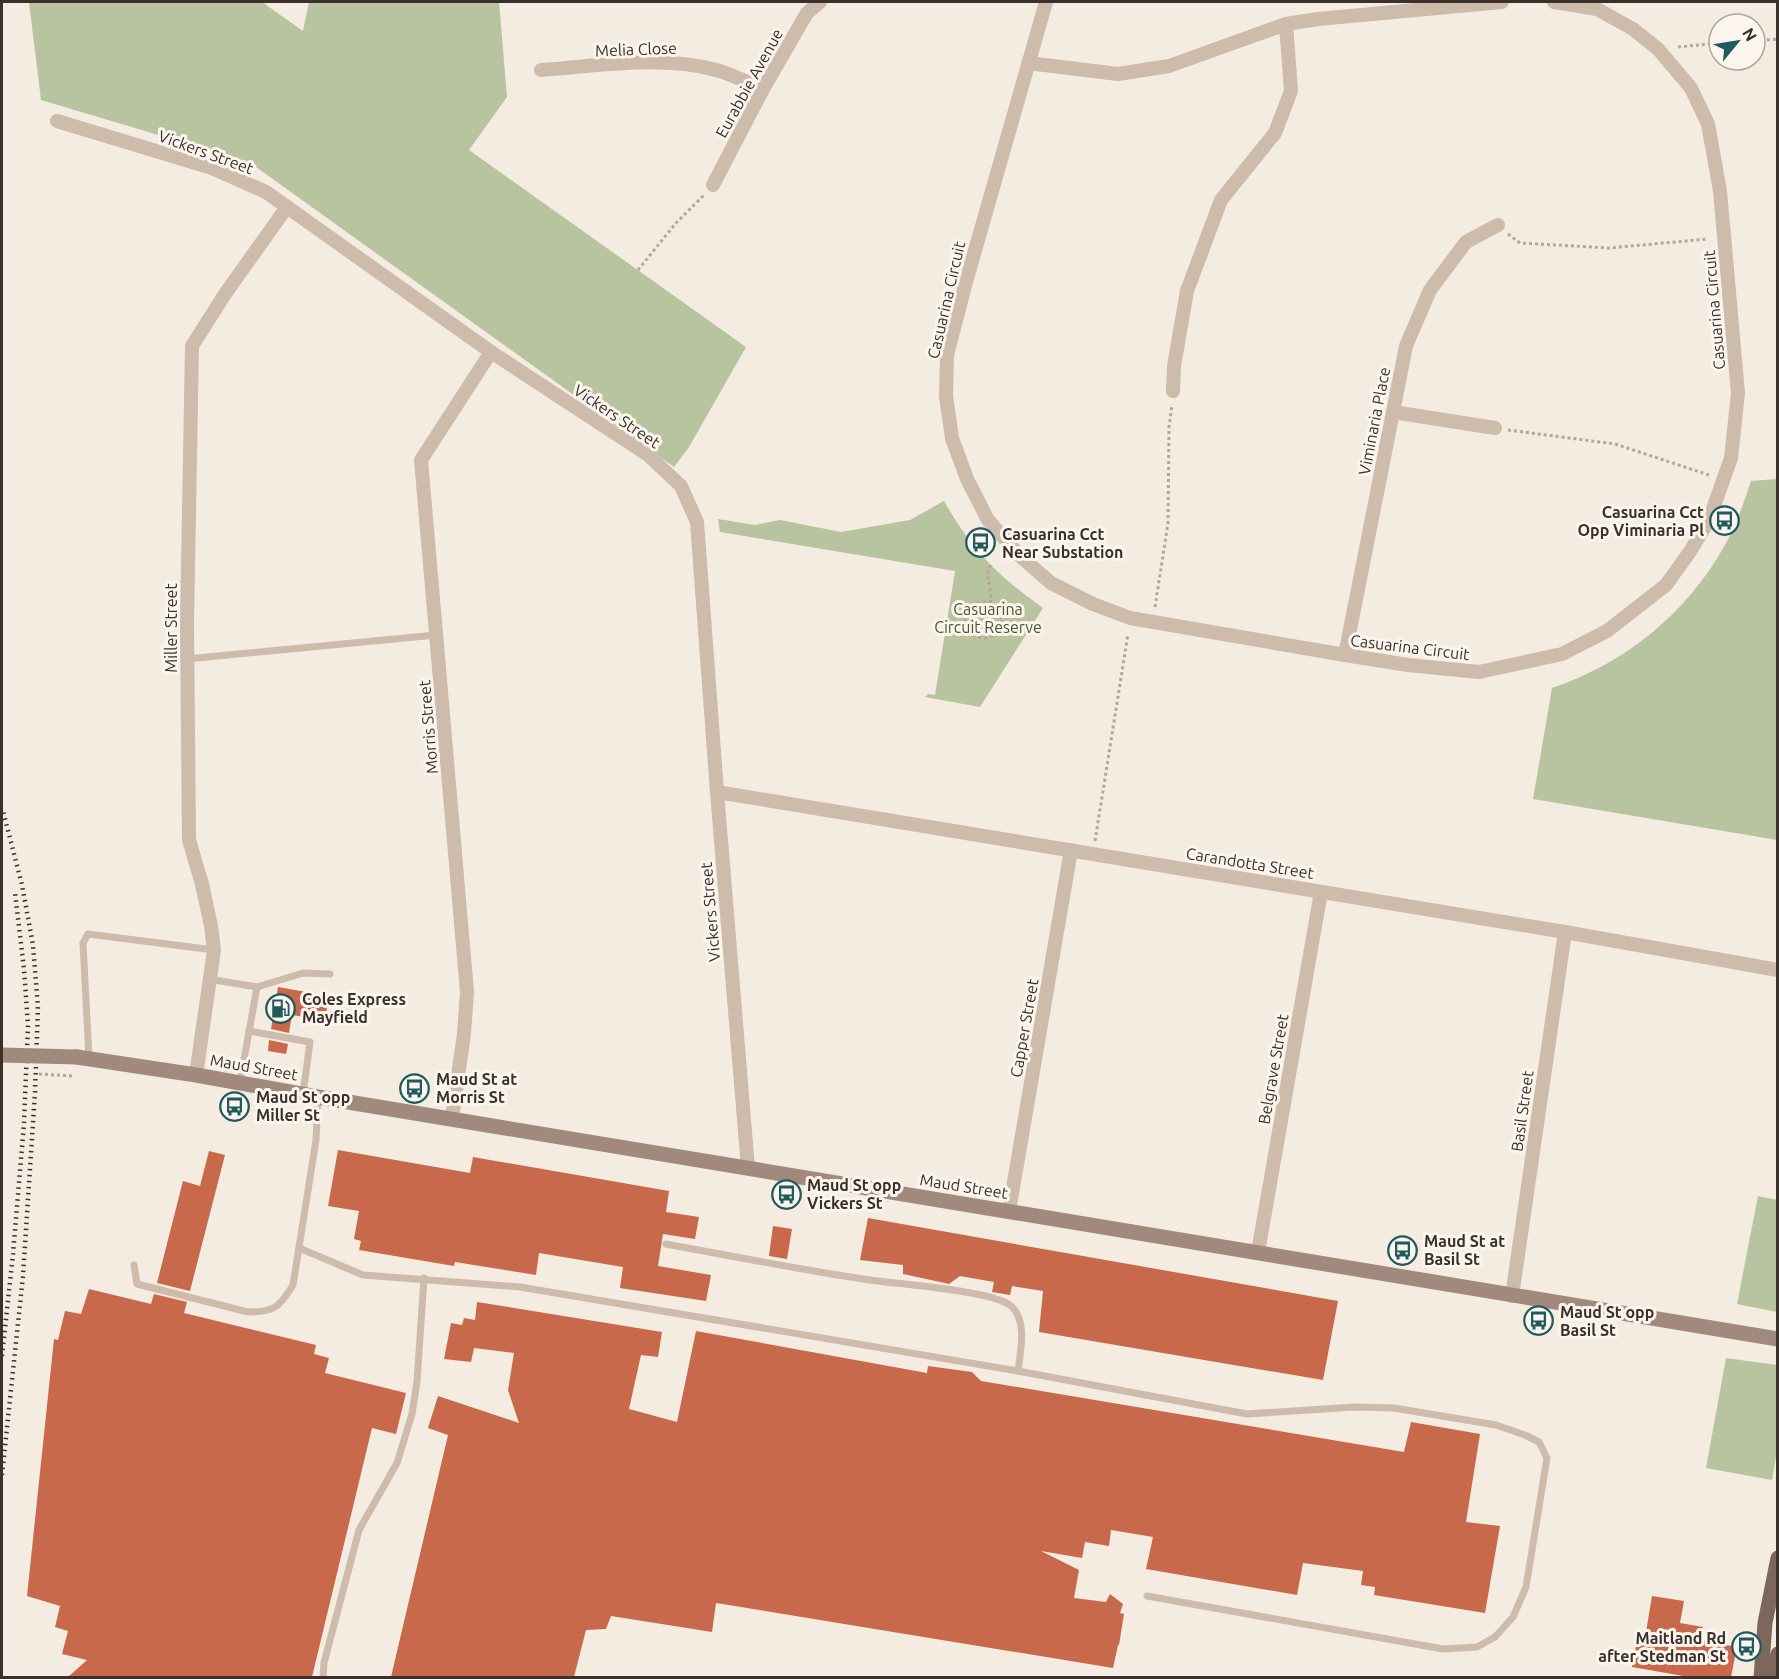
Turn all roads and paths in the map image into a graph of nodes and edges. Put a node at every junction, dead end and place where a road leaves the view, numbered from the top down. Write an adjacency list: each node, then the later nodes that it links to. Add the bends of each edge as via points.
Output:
1 (820, 2): 10 (street, Eurabbie Avenue, via 807,13)
2 (1046, 2): 8 (street, Casuarina Circuit)
3 (1502, 2): 5 (street)
4 (1555, 2): 7 (street, Casuarina Circuit, via 1597,9 1633,29)
5 (1286, 24): 8 (street, via 1169,66 1118,74); 18 (street, via 1291,91 1275,133 1221,200 1187,291 1173,366)
6 (1707, 45): 7 (path)
7 (1658, 49): 15 (street, Casuarina Circuit, via 1691,88 1708,124)
8 (1028, 63): 24 (street, Casuarina Circuit, via 948,355 946,396 952,438 988,520 1020,556 1051,583)
9 (542, 70): 10 (street, Melia Close, via 678,62 717,70)
10 (763, 89): 12 (street, Eurabbie Avenue)
11 (57, 122): 13 (street, Vickers Street, via 212,168 266,192)
12 (713, 185): 16 (path)
13 (287, 207): 17 (street, Vickers Street); 28 (street, Miller Street, via 192,346)
14 (1498, 225): 15 (path, via 1520,243 1598,248); 19 (street, Viminaria Place, via 1466,242 1430,290 1406,346)
15 (1724, 237): 21 (street, Casuarina Circuit, via 1738,393 1731,458)
16 (638, 270)
17 (491, 352): 26 (street, Morris Street, via 421,460); 29 (street, Vickers Street, via 648,455 681,486 697,522)
18 (1173, 391): 25 (path, via 1168,523)
19 (1393, 412): 20 (street); 27 (street, Viminaria Place)
20 (1495, 428): 21 (path, via 1615,444)
21 (1724, 479): 27 (street, Casuarina Circuit, via 1709,519 1666,585 1607,631 1562,654 1479,672)
22 (993, 563): 23 (path, via 987,569)
23 (990, 604): 23 (path, via 999,611 999,629 990,637 973,635 966,626 966,615 973,606)
24 (1130, 618): 25 (street, Casuarina Circuit); 31 (path)
25 (1153, 622): 27 (street, Casuarina Circuit)
26 (436, 635): 28 (lane); 45 (street, Morris Street, via 467,992)
27 (1345, 655)
28 (187, 659): 34 (street, Miller Street, via 189,840)
29 (717, 792): 30 (street, Carandotta Street); 46 (street, Vickers Street)
30 (1071, 850): 31 (street, Carandotta Street); 47 (street, Capper Street)
31 (1093, 854): 32 (street, Carandotta Street)
32 (1321, 892): 33 (street, Carandotta Street); 50 (street, Belgrave Street)
33 (1565, 932): 35 (street, Carandotta Street); 53 (street, Basil Street)
34 (214, 950): 37 (street, Miller Street); 41 (lane, via 88,934 83,943)
35 (1778, 970)
36 (330, 974): 38 (lane, via 303,973)
37 (209, 979): 38 (lane); 42 (street, Miller Street)
38 (257, 987): 39 (lane)
39 (249, 1031): 43 (lane); 44 (lane, via 310,1042)
40 (2, 1055): 41 (main road, Maud Street, bridge)
41 (83, 1058): 42 (main road, Maud Street)
42 (196, 1075): 43 (main road, Maud Street)
43 (239, 1083): 44 (main road, Maud Street)
44 (311, 1096): 45 (main road, Maud Street); 49 (lane, via 314,1150)
45 (452, 1118): 46 (main road, Maud Street)
46 (748, 1168): 47 (main road, Maud Street)
47 (1009, 1212): 50 (main road, Maud Street)
48 (666, 1244): 55 (lane, via 988,1296 1011,1305 1018,1317 1022,1331)
49 (298, 1248): 51 (lane, via 292,1285 274,1309 264,1312 248,1312 137,1284); 52 (lane, via 363,1275)
50 (1258, 1252): 53 (main road, Maud Street)
51 (134, 1265)
52 (424, 1278): 55 (lane, via 520,1287); 59 (lane, via 412,1414 397,1463 359,1530)
53 (1512, 1296): 54 (main road, Maud Street)
54 (1778, 1339)
55 (1018, 1371): 57 (lane, via 1246,1413 1394,1408 1496,1425 1539,1442 1547,1458 1526,1587 1513,1617 1495,1637 1477,1647 1443,1649)
56 (1778, 1558): 60 (main road, via 1765,1623)
57 (1147, 1596)
58 (1778, 1654): 61 (main road)
59 (323, 1677)
60 (1761, 1677)
61 (1772, 1677)

